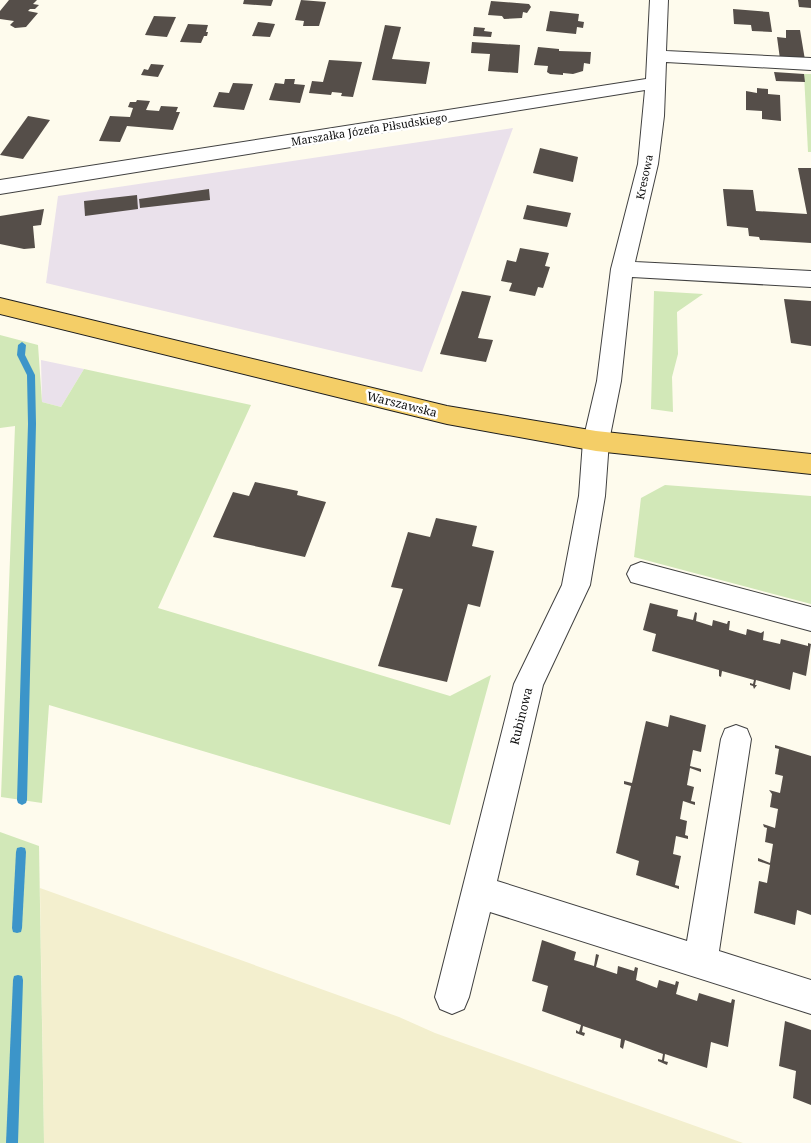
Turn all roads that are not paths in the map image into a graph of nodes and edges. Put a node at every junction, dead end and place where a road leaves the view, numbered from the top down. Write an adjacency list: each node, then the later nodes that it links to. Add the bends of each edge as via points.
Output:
1 (659, 0): 2 (street)
2 (657, 56): 3 (street); 4 (street)
3 (811, 64)
4 (656, 83): 5 (street, Marszałka Józefa Piłsudskiego); 6 (street, Kresowa, via 648,164)
5 (0, 187)
6 (622, 269): 7 (street); 9 (street, Kresowa, via 610,380)
7 (811, 279)
8 (0, 306): 9 (main road, Warszawska, via 447,416)
9 (596, 441): 10 (main road, Warszawska); 14 (street, Rubinowa, via 592,496 576,585 529,684)
10 (811, 464)
11 (641, 574): 12 (street)
12 (811, 619)
13 (736, 739): 15 (street)
14 (478, 892): 15 (street); 16 (street, Rubinowa)
15 (700, 962): 17 (street)
16 (452, 997)
17 (811, 997)

